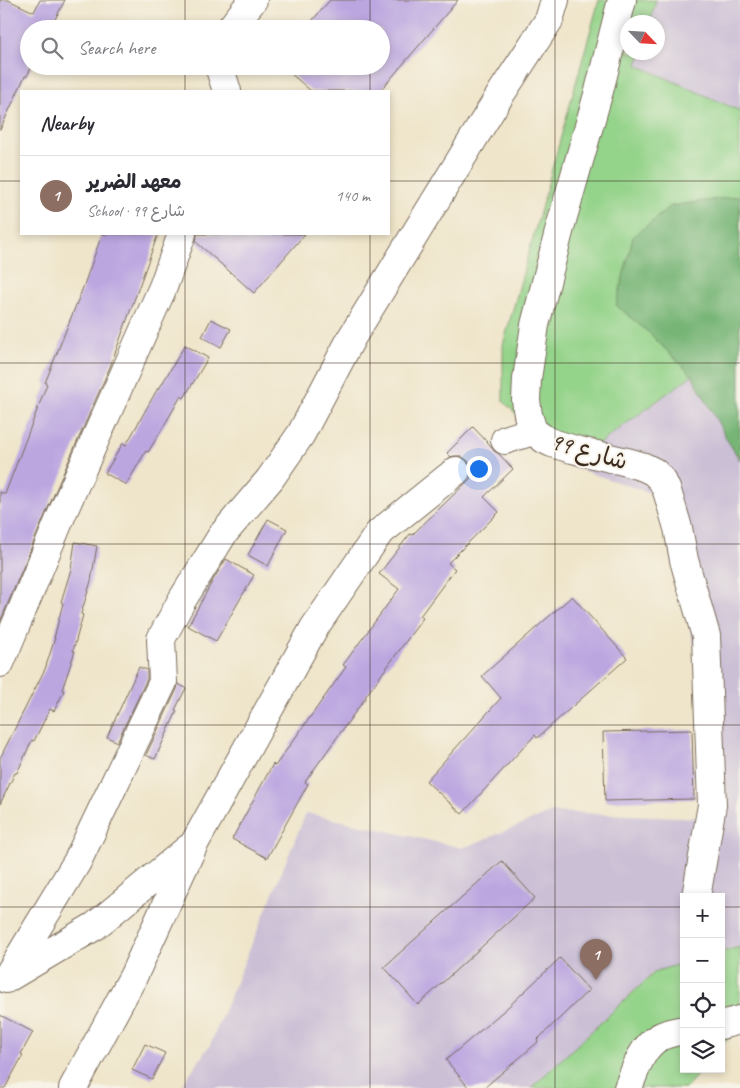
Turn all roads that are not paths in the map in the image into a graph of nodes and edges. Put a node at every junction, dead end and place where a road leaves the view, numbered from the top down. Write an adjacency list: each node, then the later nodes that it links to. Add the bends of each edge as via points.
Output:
1 (253, 0): 4 (street)
2 (556, 0): 14 (street, via 549,20 352,337 302,434 270,479 223,534 182,600 161,639 163,682 77,862)
3 (622, 0): 8 (street, شارع 99, via 535,325 526,400)
4 (237, 20)
5 (222, 75): 6 (street)
6 (227, 90)
7 (182, 235): 11 (street, via 163,287)
8 (533, 431): 9 (street); 13 (street, شارع 99, via 552,443 644,467 662,480 667,491 706,636 712,805)
9 (504, 440)
10 (456, 472): 12 (street, via 379,533 314,628)
11 (0, 663)
12 (194, 844): 14 (street, via 95,926); 18 (street, via 133,977)
13 (697, 893)
14 (3, 985)
15 (740, 1020): 16 (street)
16 (725, 1024)
17 (680, 1030): 19 (street, via 656,1038 638,1064)
18 (74, 1088)
19 (628, 1088)

